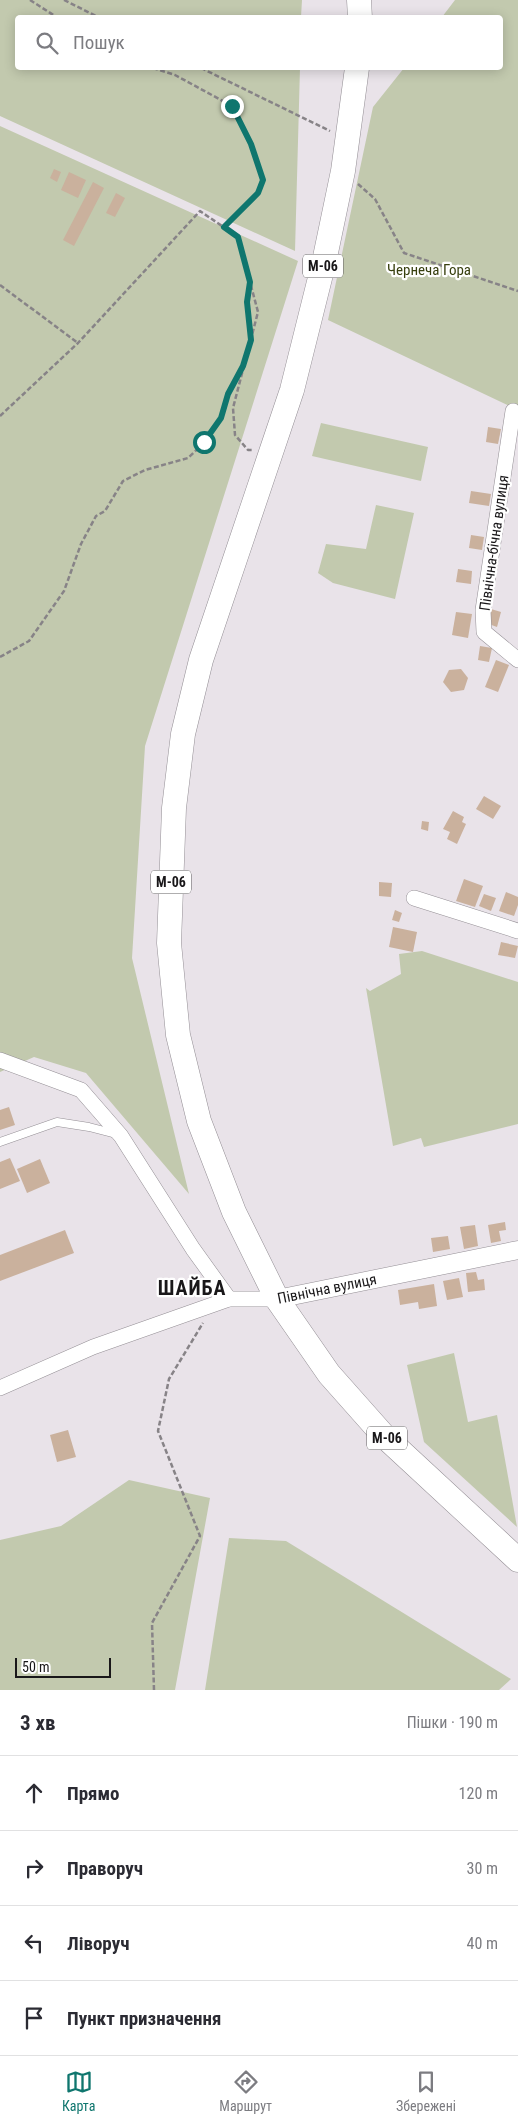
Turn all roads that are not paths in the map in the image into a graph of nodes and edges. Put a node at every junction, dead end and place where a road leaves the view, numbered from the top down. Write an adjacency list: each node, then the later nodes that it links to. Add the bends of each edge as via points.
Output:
1 (360, 0): 2 (highway)
2 (360, 15)
3 (357, 70): 12 (highway, М-06, via 343,171 324,262 292,390 201,660 183,734 174,808 169,943 178,1035 199,1121 234,1212)
4 (513, 411): 5 (street, Північна-бічна вулиця, via 483,610 484,632)
5 (518, 660)
6 (414, 898): 7 (street)
7 (518, 931)
8 (0, 1060): 9 (street, via 80,1090)
9 (121, 1136): 10 (lane, via 57,1122); 13 (street, via 193,1249)
10 (0, 1142)
11 (518, 1250): 12 (street, Північна вулиця)
12 (277, 1299): 13 (street, Північна вулиця); 15 (highway, М-06, via 329,1374 384,1436)
13 (222, 1302): 14 (street, Північна вулиця, via 93,1347)
14 (0, 1388)
15 (518, 1560)

